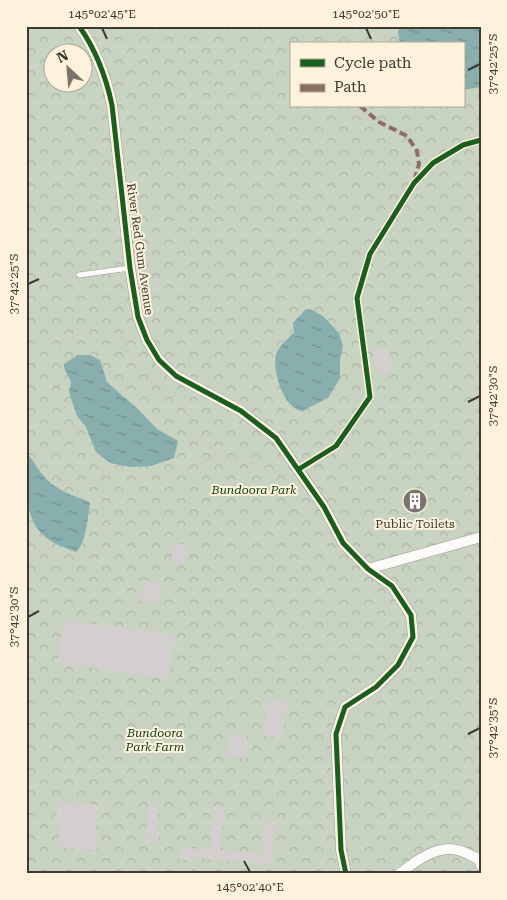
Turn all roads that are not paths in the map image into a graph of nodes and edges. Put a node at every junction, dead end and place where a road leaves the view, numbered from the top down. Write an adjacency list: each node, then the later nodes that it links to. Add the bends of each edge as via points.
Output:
1 (79, 26): 2 (street, River Red Gum Avenue, via 106,78 112,105)
2 (130, 268): 3 (lane); 5 (street, River Red Gum Avenue, via 138,317 146,340 159,360 176,376 241,411 276,438 324,507 343,543)
3 (79, 274)
4 (481, 537): 5 (street)
5 (368, 569): 7 (street, River Red Gum Avenue, via 392,586 411,615 412,637 398,665 376,687 345,707 336,734 341,850)
6 (480, 861): 8 (street, via 456,849 435,851 414,861)
7 (346, 874)
8 (399, 874)

